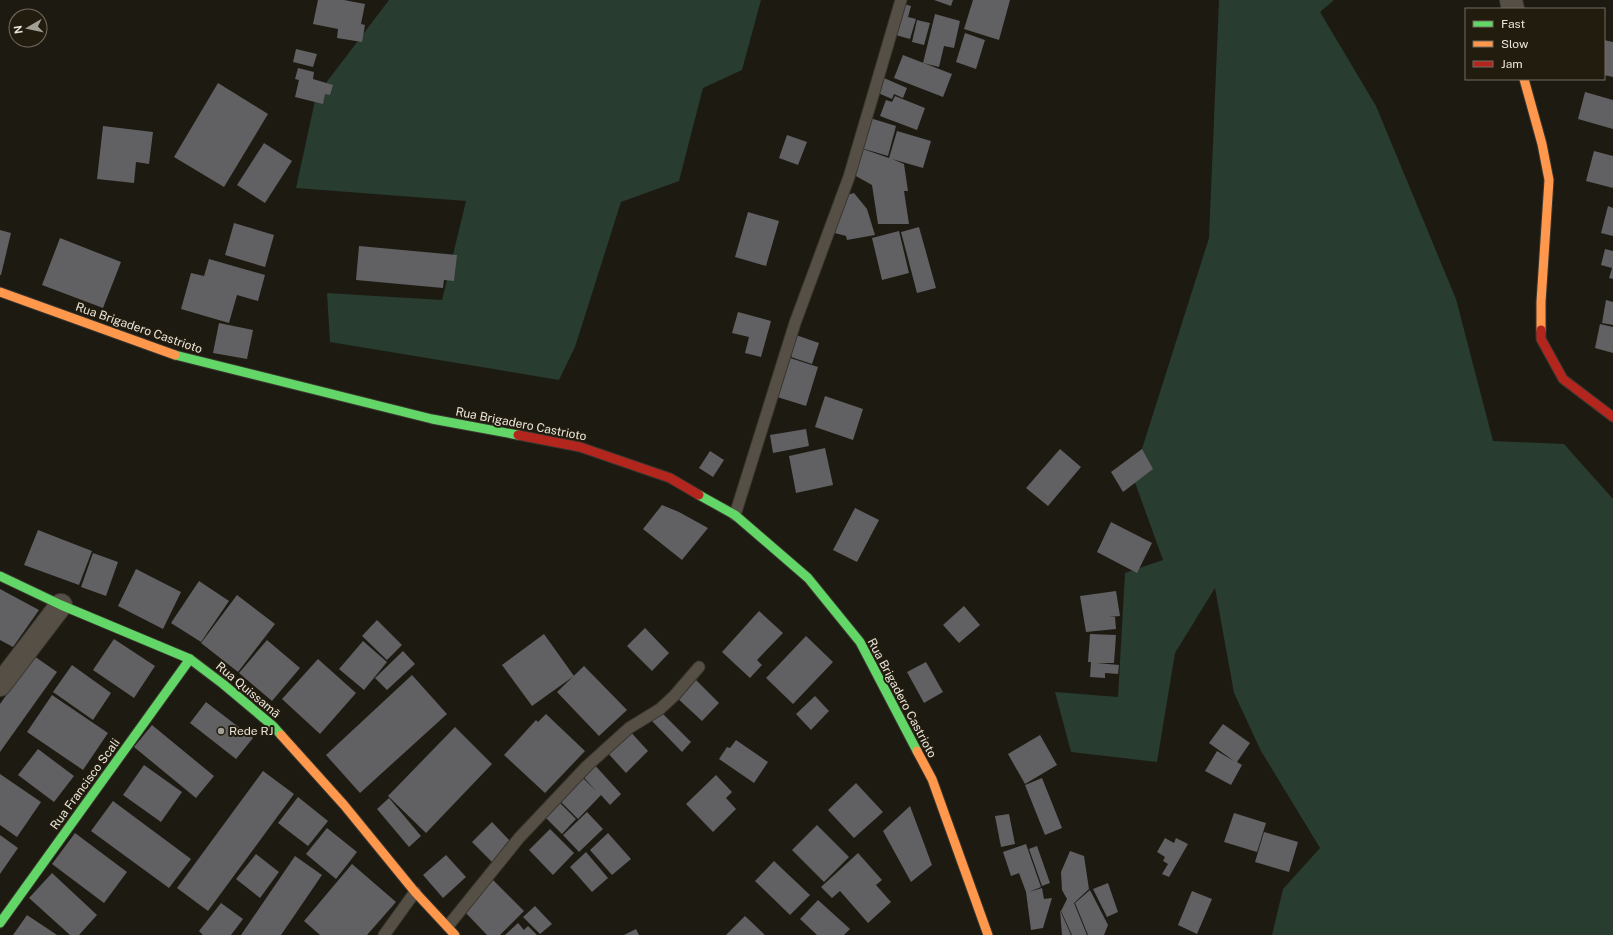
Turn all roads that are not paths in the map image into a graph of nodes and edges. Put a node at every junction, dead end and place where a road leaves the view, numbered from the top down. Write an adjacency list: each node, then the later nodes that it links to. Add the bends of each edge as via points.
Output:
1 (901, 0): 5 (lane, via 849,177 795,323)
2 (1524, 80): 4 (street, via 1549,180 1541,302 1542,339 1563,378)
3 (0, 292): 5 (street, Rua Brigadero Castrioto, via 178,356 432,419 580,447 670,478)
4 (1613, 417)
5 (735, 515): 16 (street, Rua Brigadero Castrioto, via 808,578 860,642 932,779)
6 (0, 576): 7 (street, Rua Quissamã)
7 (61, 605): 8 (street, Rua Quissamã); 10 (street)
8 (190, 659): 11 (street, Rua Quissamã, via 273,726 344,805); 12 (street, Rua Francisco Scali)
9 (699, 667): 13 (lane, via 660,709 629,728 587,766 519,838)
10 (0, 686)
11 (415, 892): 13 (street, Rua Quissamã); 14 (lane)
12 (0, 923)
13 (448, 926): 15 (street, Rua Quissamã)
14 (384, 935)
15 (455, 935)
16 (988, 935)

